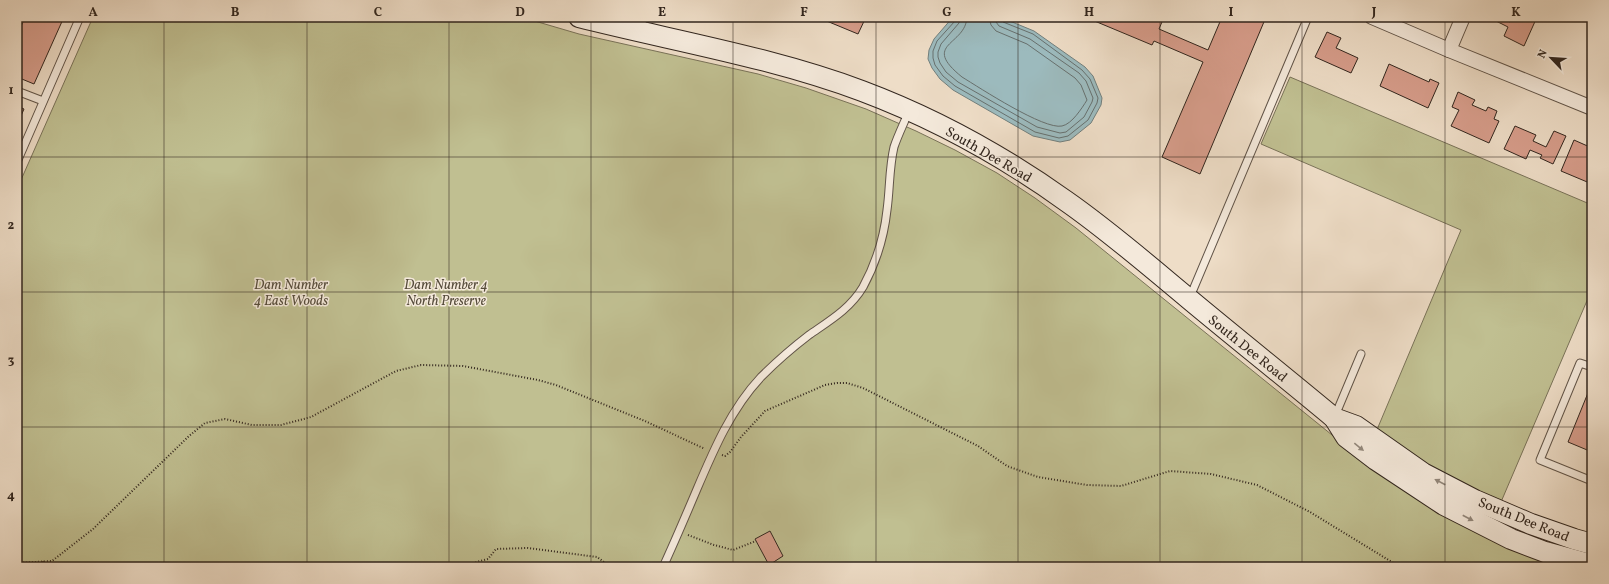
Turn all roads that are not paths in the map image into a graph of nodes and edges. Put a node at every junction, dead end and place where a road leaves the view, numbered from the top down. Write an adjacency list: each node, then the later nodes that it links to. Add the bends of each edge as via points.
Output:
1 (80, 17): 9 (lane)
2 (579, 17): 6 (main road, South Dee Road)
3 (1308, 17): 13 (lane)
4 (1372, 17): 7 (street)
5 (1464, 17): 7 (street)
6 (641, 24): 11 (main road, South Dee Road, via 806,72 863,91)
7 (1449, 50): 10 (street)
8 (17, 91): 9 (lane)
9 (43, 102): 12 (lane)
10 (1592, 108)
11 (909, 111): 13 (main road, South Dee Road, via 962,137 1054,192); 20 (lane, via 894,147 884,236 878,256 861,290 828,323 790,350 745,396 730,418 710,459)
12 (17, 162)
13 (1189, 299): 16 (main road, South Dee Road)
14 (1361, 354): 16 (lane)
15 (1592, 367): 17 (lane, via 1580,362 1540,460)
16 (1334, 418): 18 (main road, South Dee Road, one-way to 16, via 1531,524 1475,500 1423,473 1356,426); 19 (main road, South Dee Road, one-way to 19, via 1346,437 1444,505 1511,539)
17 (1592, 482)
18 (1592, 544)
19 (1592, 566)
20 (663, 567)

